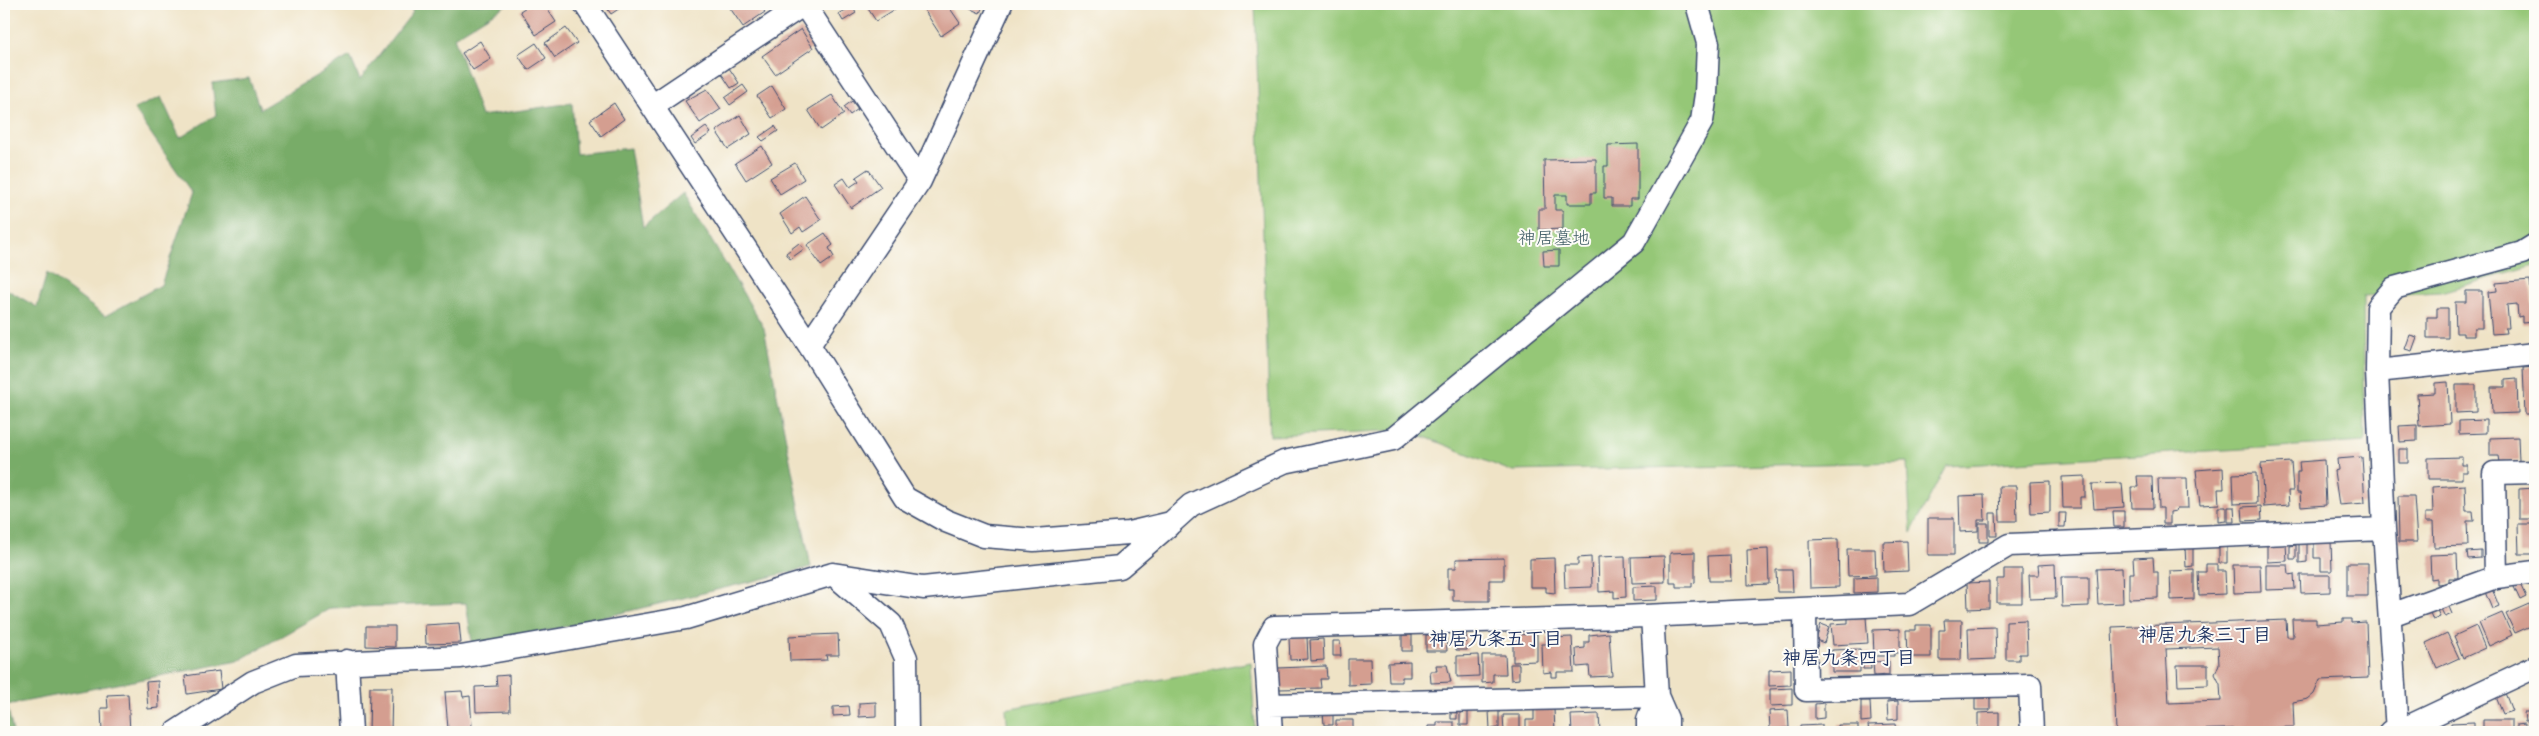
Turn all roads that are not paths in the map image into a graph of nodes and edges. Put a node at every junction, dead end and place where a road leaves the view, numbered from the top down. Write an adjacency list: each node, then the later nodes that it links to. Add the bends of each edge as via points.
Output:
1 (585, 4): 5 (street)
2 (804, 4): 5 (street); 6 (street)
3 (1001, 4): 6 (street)
4 (1697, 4): 12 (street, via 1708,43 1702,121 1634,242 1393,439 1284,462 1191,505)
5 (652, 106): 8 (street)
6 (920, 181): 8 (street)
7 (2535, 245): 10 (street, via 2522,252 2394,288 2378,307)
8 (809, 345): 12 (street, via 905,498 946,521 984,536 1034,540 1129,532)
9 (2535, 354): 10 (street)
10 (2377, 371): 13 (street)
11 (2535, 472): 16 (street, via 2494,473)
12 (1171, 523): 15 (street, via 1120,567 922,588)
13 (2384, 529): 17 (street, via 2010,545 1909,604); 18 (street)
14 (2535, 572): 16 (street)
15 (833, 574): 20 (street, via 686,618 647,625 460,658); 26 (street, via 891,624 906,658)
16 (2496, 577): 18 (street)
17 (1805, 610): 19 (street); 30 (street, via 1806,690 2030,685)
18 (2390, 615): 32 (street)
19 (1652, 616): 22 (street); 23 (street, via 1274,627 1265,644)
20 (347, 661): 24 (street, via 296,665 253,682); 25 (street)
21 (2535, 668): 32 (street)
22 (1657, 696): 23 (street); 28 (street, via 1648,720); 29 (street, via 1667,719)
23 (1270, 705): 27 (street)
24 (176, 732)
25 (351, 732)
26 (907, 732)
27 (1271, 732)
28 (1648, 732)
29 (1667, 732)
30 (2032, 732)
31 (2390, 732): 32 (street)
32 (2397, 732)

